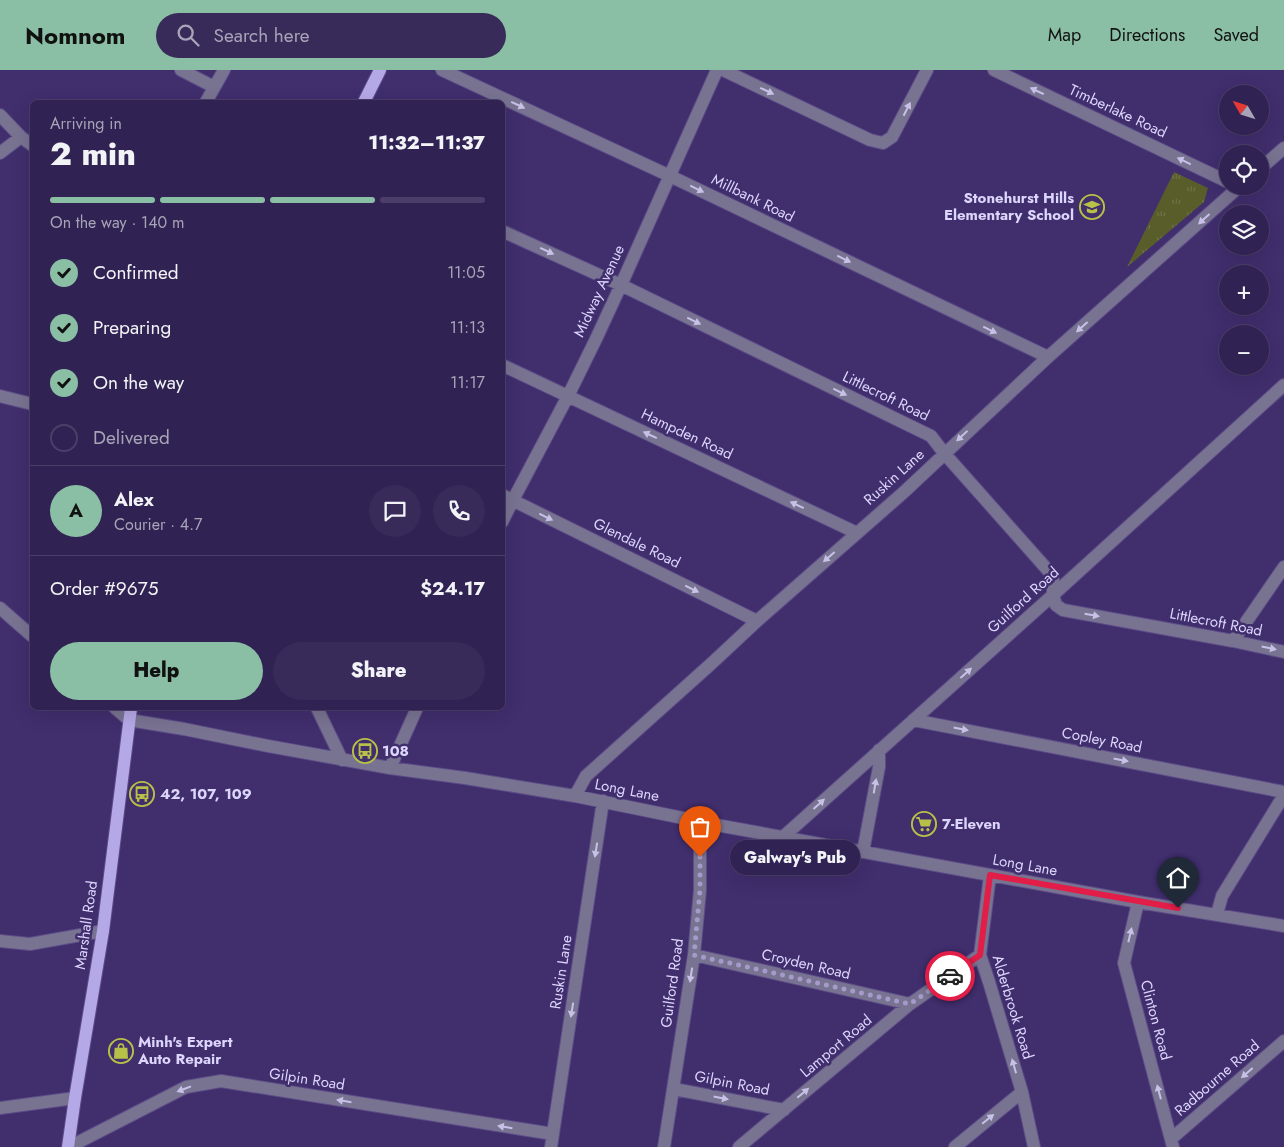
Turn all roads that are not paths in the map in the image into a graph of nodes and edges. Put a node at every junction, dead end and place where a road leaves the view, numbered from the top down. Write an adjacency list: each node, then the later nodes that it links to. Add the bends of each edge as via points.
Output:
1 (181, 70): 9 (street)
2 (224, 70): 9 (street)
3 (380, 70): 11 (main road)
4 (442, 70): 18 (street, Millbank Road, one-way to 18)
5 (718, 70): 18 (street, Midway Avenue)
6 (722, 70): 7 (street, one-way to 7, via 883,144 892,137)
7 (927, 70)
8 (994, 70): 19 (street, Timberlake Road, one-way to 8)
9 (214, 88): 10 (street)
10 (207, 100)
11 (365, 100)
12 (0, 115): 13 (street)
13 (21, 137): 14 (street); 16 (street)
14 (30, 143)
15 (1284, 148): 17 (street)
16 (0, 153)
17 (1269, 161)
18 (670, 176): 22 (street, Midway Avenue); 23 (street, Millbank Road, one-way to 23)
19 (1219, 177)
20 (1225, 195): 23 (street, Ruskin Lane, one-way to 23)
21 (505, 231): 22 (street, Littlecroft Road, one-way to 22)
22 (621, 285): 27 (street, Midway Avenue); 29 (street, Littlecroft Road, one-way to 29, via 931,436)
23 (1048, 358): 29 (street, Ruskin Lane, one-way to 29)
24 (505, 367): 27 (street, Hampden Road)
25 (1284, 384): 33 (street, Guilford Road)
26 (0, 396): 28 (street)
27 (568, 396): 30 (street, Midway Avenue); 31 (street, Hampden Road, one-way to 27)
28 (30, 404)
29 (944, 453): 31 (street, Ruskin Lane); 33 (street, Littlecroft Road, via 1052,576)
30 (508, 498): 35 (street, Glendale Road, one-way to 35)
31 (857, 533): 35 (street, Ruskin Lane, one-way to 35)
32 (1284, 567): 37 (street)
33 (1053, 595): 37 (street, Littlecroft Road, one-way to 37, via 1056,605 1063,610); 42 (street, Guilford Road, one-way to 33)
34 (0, 608): 36 (street)
35 (757, 621): 47 (street, Ruskin Lane, via 586,776)
36 (30, 634)
37 (1233, 641): 38 (street, Littlecroft Road, one-way to 38)
38 (1284, 652)
39 (318, 710): 44 (street)
40 (416, 710): 45 (street)
41 (130, 714): 44 (street, Long Lane, via 184,729); 56 (main road, Marshall Road)
42 (913, 720): 43 (street, Guilford Road); 46 (street, Copley Road, one-way to 46)
43 (879, 750): 50 (street, Guilford Road, one-way to 43); 51 (street, one-way to 43, via 879,767)
44 (342, 760): 45 (street, Long Lane)
45 (390, 768): 47 (street, Long Lane)
46 (1284, 793): 54 (street, via 1222,896)
47 (575, 796): 48 (street, Long Lane)
48 (603, 801): 49 (street, Long Lane); 67 (street, Ruskin Lane, one-way to 67)
49 (702, 822): 50 (street, Long Lane); 58 (street, Guilford Road)
50 (783, 837): 51 (street, Long Lane)
51 (863, 852): 52 (street, Long Lane)
52 (990, 875): 53 (street, Long Lane); 59 (street, Alderbrook Road)
53 (1138, 902): 54 (street, Long Lane); 68 (street, Clinton Road, one-way to 53, via 1124,963)
54 (1217, 914): 55 (street, Long Lane)
55 (1284, 926)
56 (103, 931): 57 (street, via 30,944); 64 (main road, Marshall Road)
57 (0, 941)
58 (694, 955): 60 (street, Croyden Road); 62 (street, Guilford Road, one-way to 62)
59 (980, 955): 60 (street, Lamport Road); 63 (street, Alderbrook Road, one-way to 59)
60 (910, 1004): 66 (street, Lamport Road, one-way to 60)
61 (1284, 1041): 68 (street, Radbourne Road, one-way to 68)
62 (674, 1089): 66 (street, Gilpin Road, one-way to 66); 70 (street, Guilford Road)
63 (1022, 1092): 72 (street, one-way to 63); 73 (street, Alderbrook Road)
64 (75, 1098): 65 (street); 69 (main road, Marshall Road)
65 (0, 1108)
66 (784, 1110): 71 (street, Lamport Road)
67 (552, 1141): 69 (street, Gilpin Road, one-way to 69, via 222,1081 186,1087)
68 (1172, 1143)
69 (69, 1147)
70 (664, 1147)
71 (739, 1147)
72 (955, 1147)
73 (1034, 1147)

